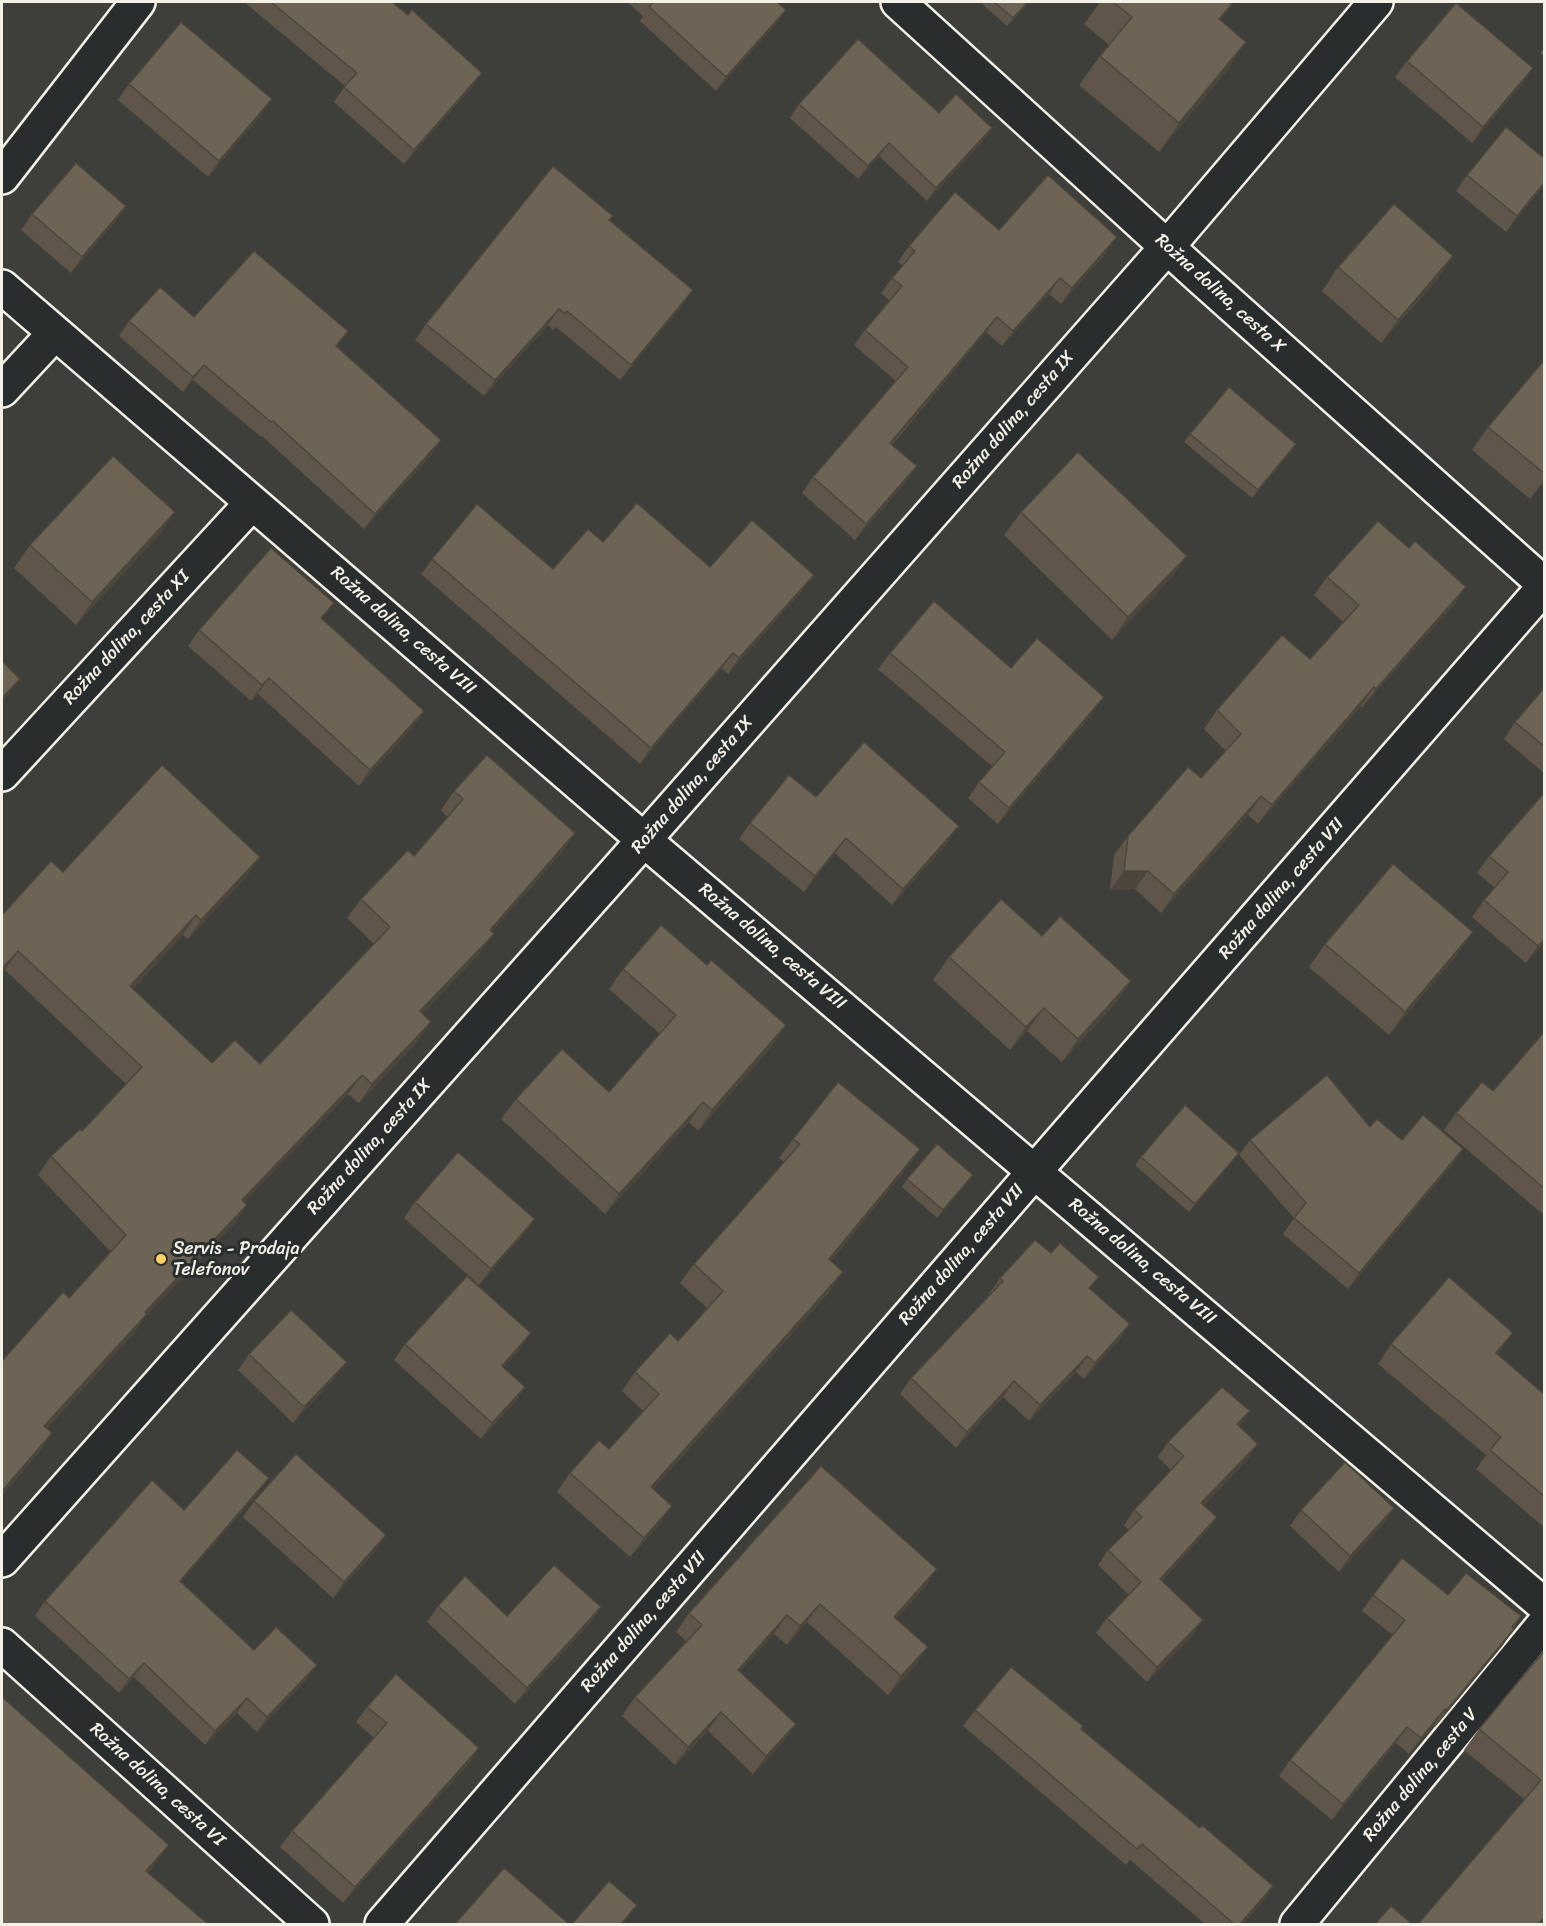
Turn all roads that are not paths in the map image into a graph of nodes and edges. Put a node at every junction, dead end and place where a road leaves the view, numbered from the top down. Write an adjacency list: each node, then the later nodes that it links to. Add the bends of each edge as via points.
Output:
1 (138, 2): 4 (street)
2 (898, 2): 5 (street, Rožna dolina, cesta X)
3 (1376, 2): 5 (street, Rožna dolina, cesta IX)
4 (2, 177)
5 (1167, 247): 10 (street, Rožna dolina, cesta X); 12 (street, Rožna dolina, cesta IX)
6 (2, 287): 7 (street, Rožna dolina, cesta VIII)
7 (55, 333): 8 (street); 9 (street, Rožna dolina, cesta VIII)
8 (2, 390)
9 (252, 502): 11 (street, Rožna dolina, cesta XI); 12 (street, Rožna dolina, cesta VIII)
10 (1545, 586): 13 (street, Rožna dolina, cesta VII)
11 (2, 774)
12 (644, 840): 13 (street, Rožna dolina, cesta VIII); 14 (street, Rožna dolina, cesta IX)
13 (1035, 1171): 15 (street, Rožna dolina, cesta VIII); 19 (street, Rožna dolina, cesta VII)
14 (2, 1560)
15 (1545, 1605)
16 (1545, 1624): 20 (street, Rožna dolina, cesta V)
17 (2, 1645): 18 (street, Rožna dolina, cesta VI)
18 (312, 1924)
19 (382, 1924)
20 (1297, 1924)

